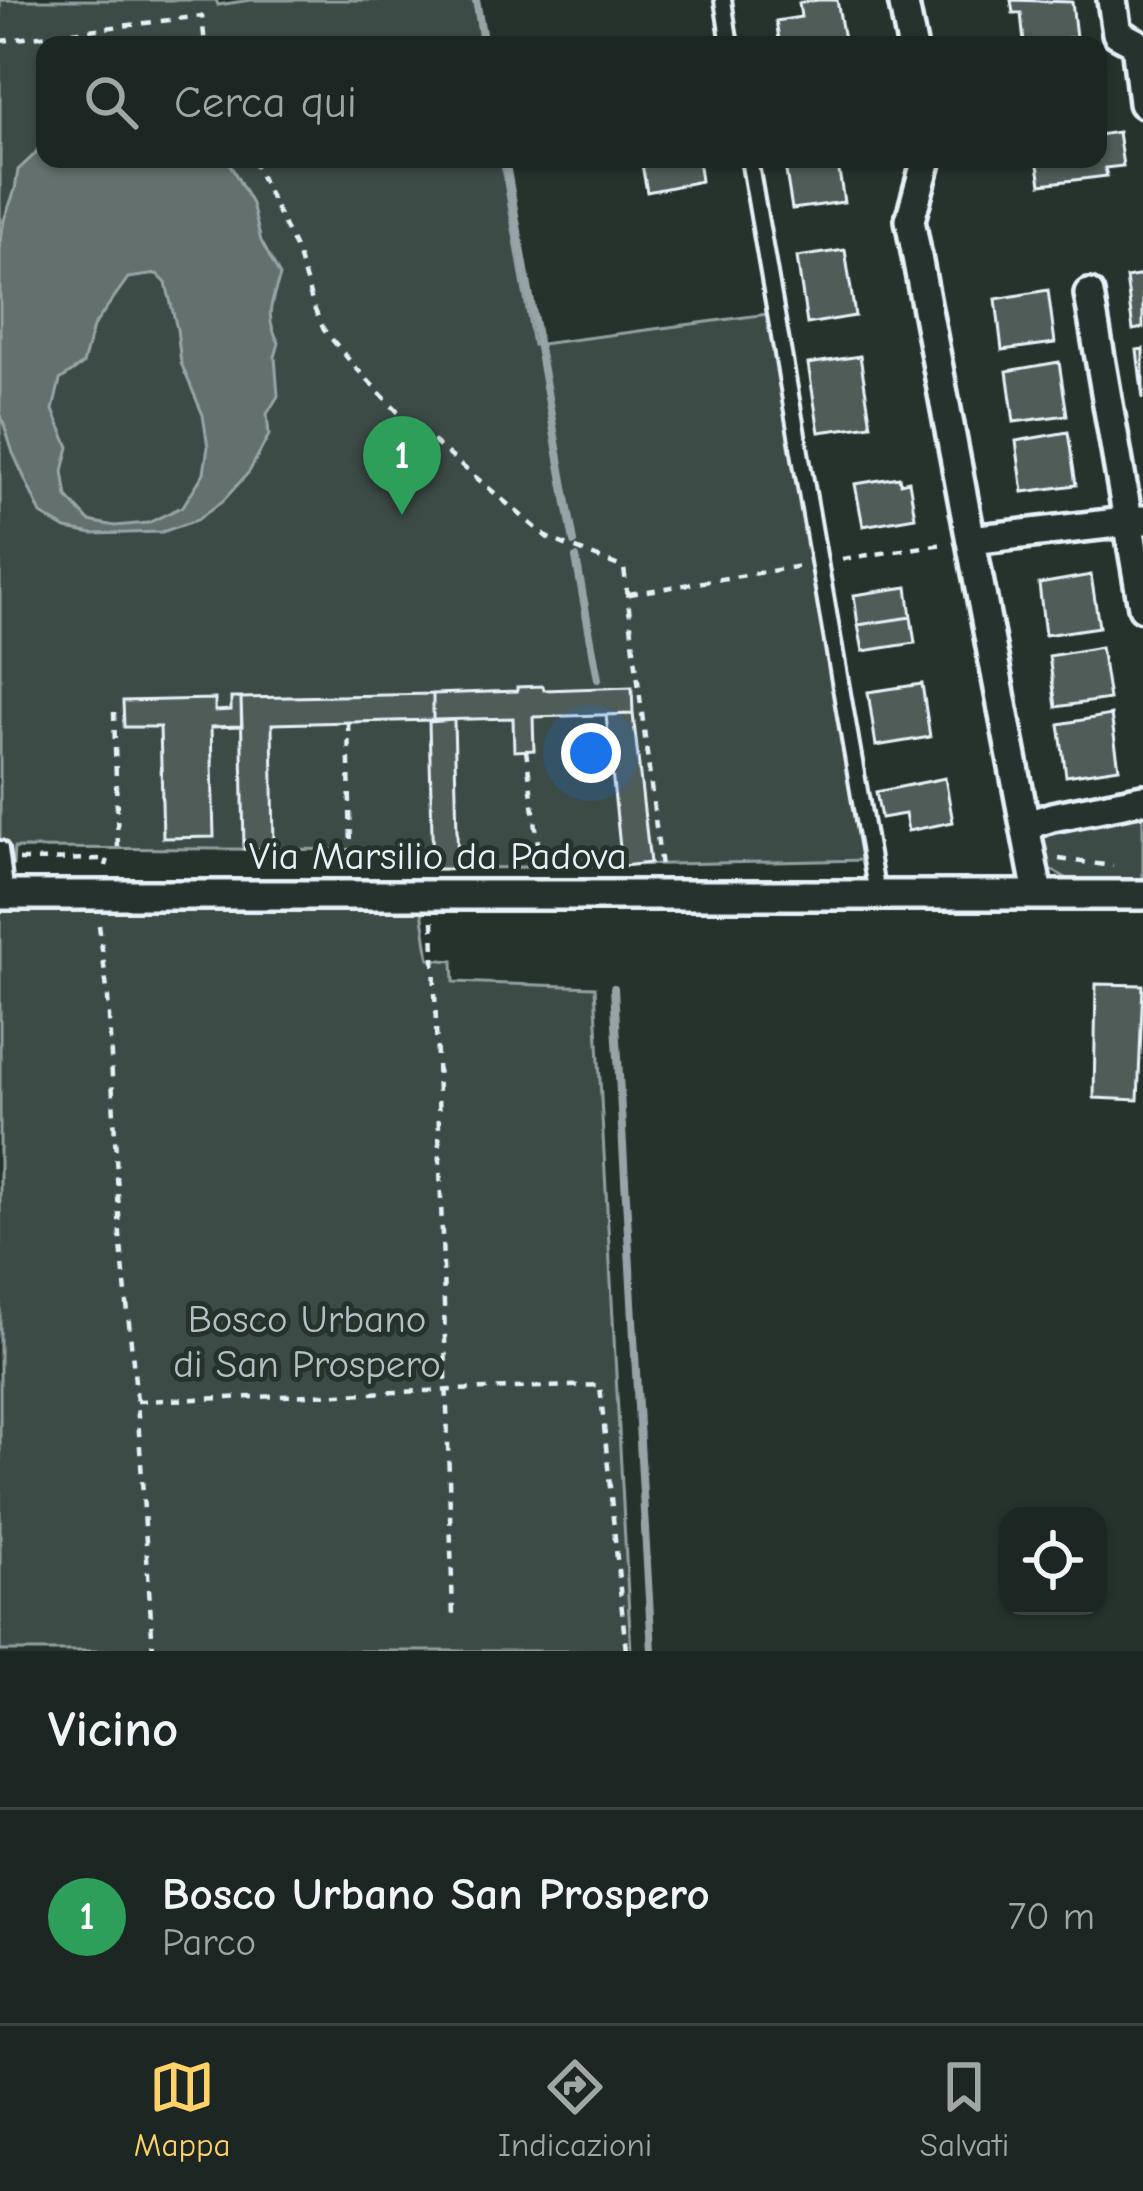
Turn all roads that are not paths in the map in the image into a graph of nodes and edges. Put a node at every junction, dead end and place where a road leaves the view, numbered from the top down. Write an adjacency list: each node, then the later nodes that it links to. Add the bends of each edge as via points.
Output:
1 (722, 0): 4 (lane)
2 (903, 0): 5 (street)
3 (1112, 0): 6 (street, via 1117,33 1136,43)
4 (728, 36)
5 (910, 36)
6 (1143, 103)
7 (751, 168): 17 (lane)
8 (924, 168): 11 (street, via 910,220)
9 (1089, 294): 10 (street)
10 (1136, 520): 11 (street); 12 (street)
11 (971, 540): 14 (street)
12 (1143, 607)
13 (1143, 800): 14 (street, via 1052,817)
14 (1027, 835): 18 (street)
15 (0, 849): 16 (lane)
16 (1, 861): 19 (lane)
17 (877, 894): 18 (street, Via Marsilio da Padova); 19 (street, Via Marsilio da Padova)
18 (1038, 894): 20 (street, Via Marsilio da Padova)
19 (3, 895)
20 (1143, 895)

